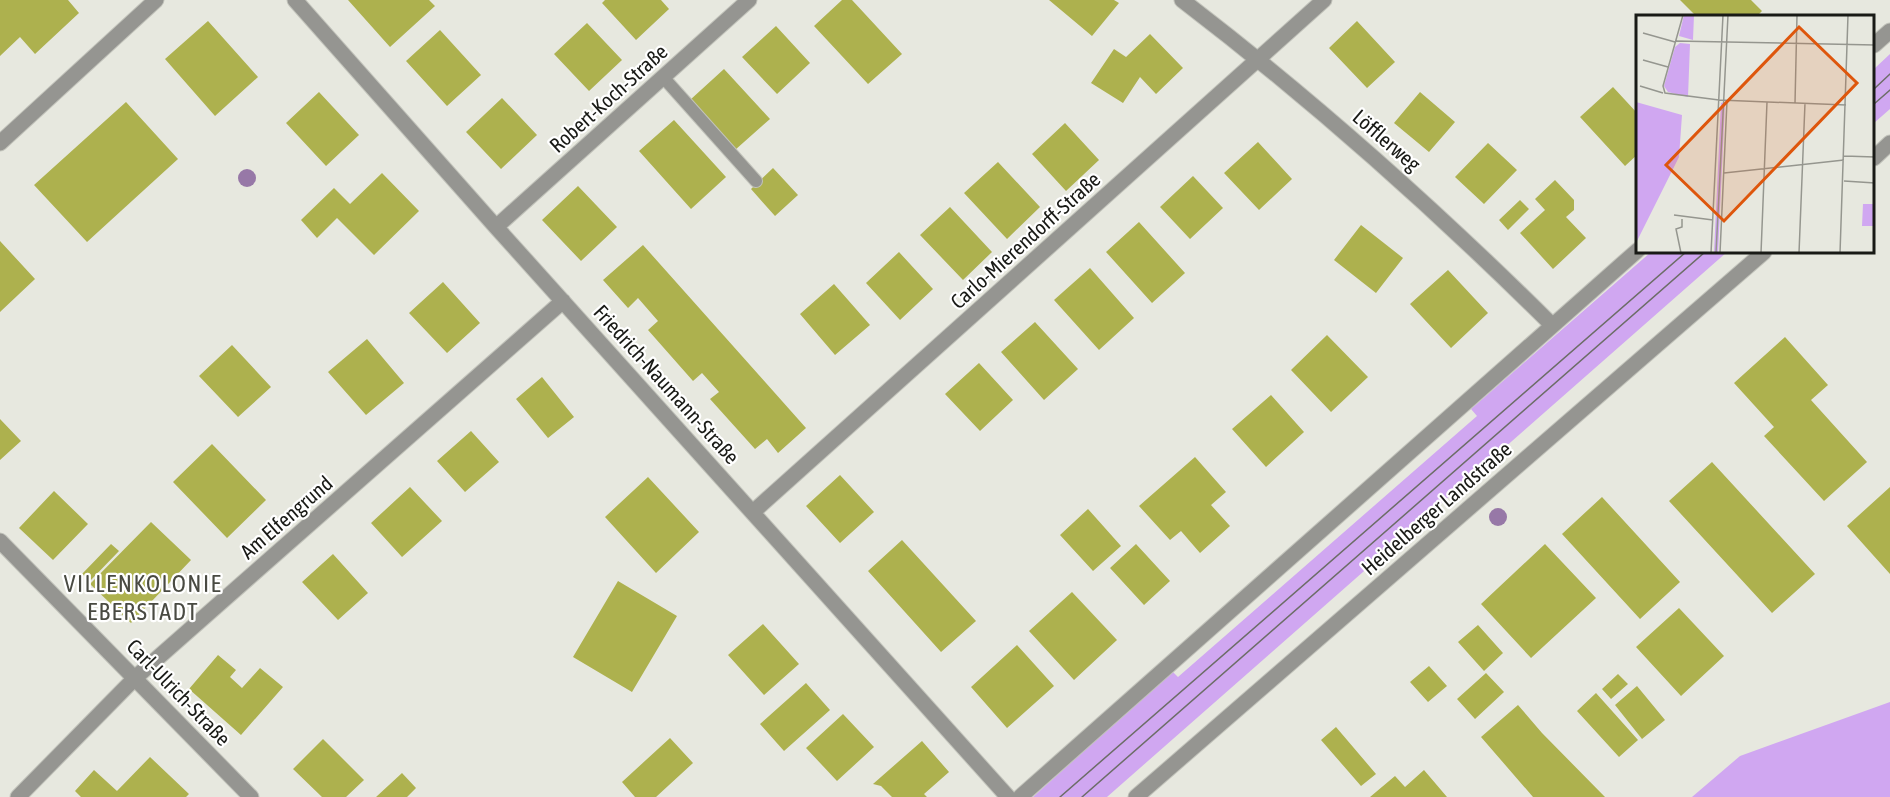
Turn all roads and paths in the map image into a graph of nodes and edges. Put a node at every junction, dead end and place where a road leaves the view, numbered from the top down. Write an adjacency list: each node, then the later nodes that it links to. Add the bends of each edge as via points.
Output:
1 (156, 0): 10 (street)
2 (295, 0): 14 (street, Friedrich-Naumann-Straße)
3 (749, 0): 9 (street, Robert-Koch-Straße)
4 (1182, 0): 8 (street, Löfflerweg)
5 (1324, 0): 8 (street, Carlo-Mierendorff-Straße)
6 (1890, 31): 7 (street)
7 (1875, 44)
8 (1259, 58): 18 (street, Löfflerweg, via 1459,232); 19 (street, Carlo-Mierendorff-Straße)
9 (663, 77): 13 (lane); 14 (street, Robert-Koch-Straße)
10 (0, 143)
11 (1890, 143): 12 (street)
12 (1875, 157)
13 (756, 181)
14 (496, 227): 17 (street, Friedrich-Naumann-Straße)
15 (1636, 252): 18 (street)
16 (1762, 254): 26 (street, Heidelberger Landstraße)
17 (563, 301): 19 (street, Friedrich-Naumann-Straße); 21 (street, Am Elfengrund)
18 (1552, 326): 25 (street)
19 (754, 511): 24 (street, Friedrich-Naumann-Straße)
20 (0, 541): 21 (street, Carl-Ulrich-Straße)
21 (136, 677): 22 (street, Am Elfengrund); 23 (street, Carl-Ulrich-Straße)
22 (18, 797)
23 (251, 797)
24 (1008, 797)
25 (1020, 797)
26 (1136, 797)

